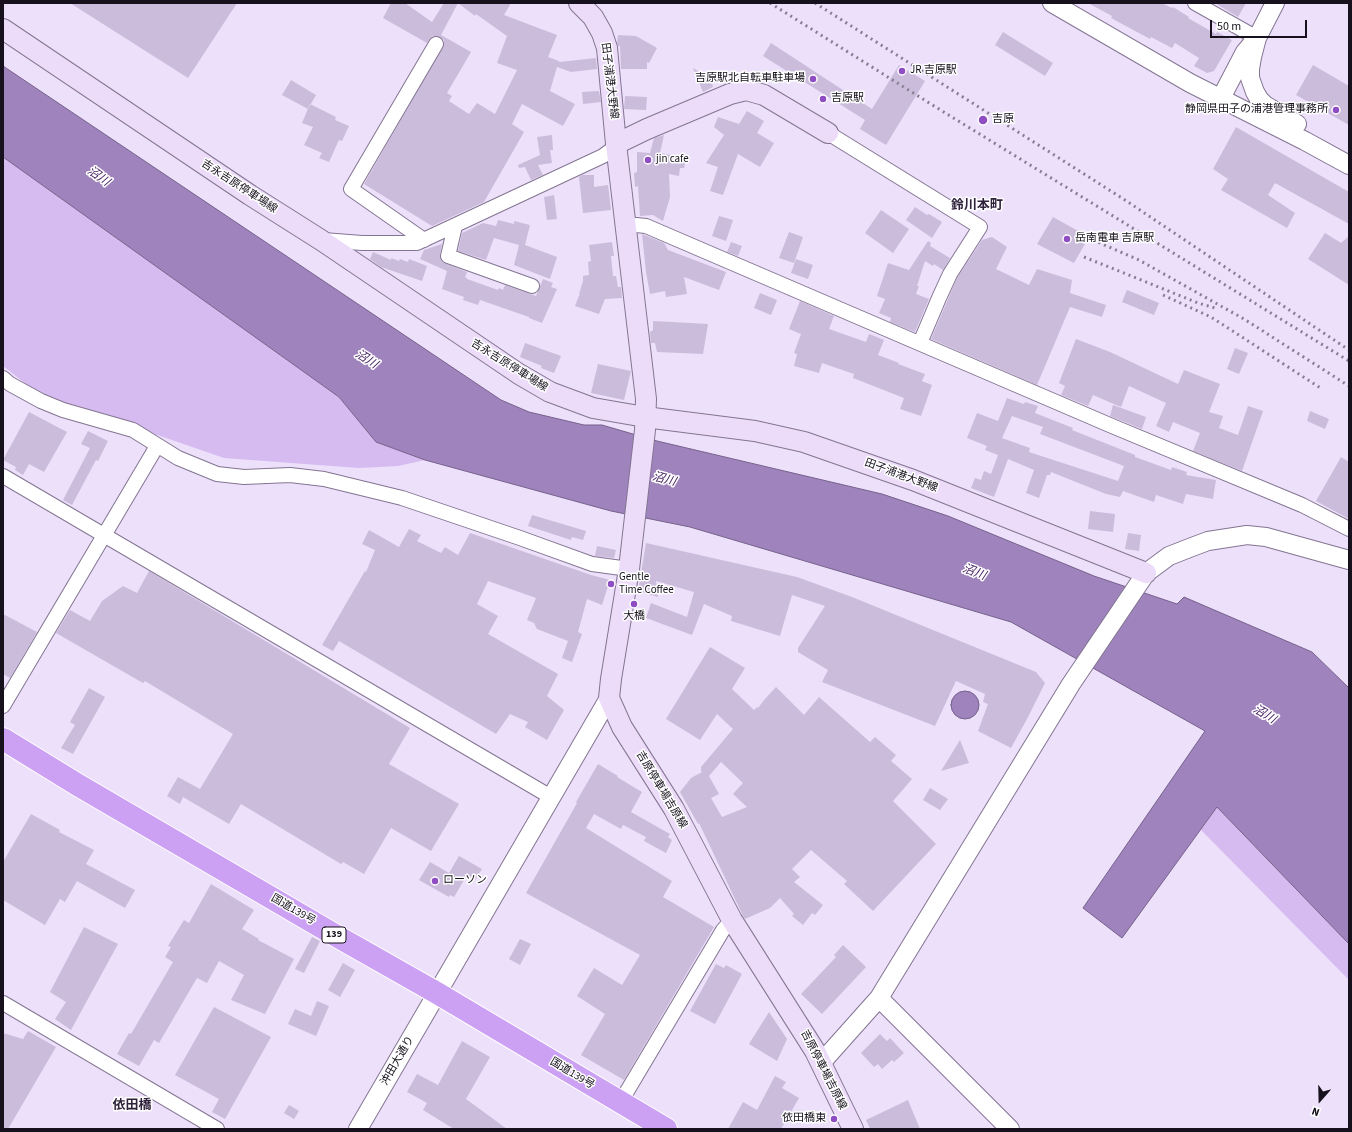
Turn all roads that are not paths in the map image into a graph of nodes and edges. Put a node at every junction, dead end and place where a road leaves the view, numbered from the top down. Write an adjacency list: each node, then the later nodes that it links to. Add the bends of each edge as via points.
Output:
1 (579, 3): 12 (main road, 田子浦港大野線, via 593,18 607,48)
2 (1052, 3): 5 (street)
3 (1195, 3): 7 (street)
4 (1275, 3): 7 (street)
5 (1074, 8): 9 (street, via 1190,83)
6 (3, 29): 16 (main road, 吉永吉原停車場線)
7 (1256, 38): 9 (street, via 1245,52); 11 (street, via 1250,69 1255,92 1265,105 1296,123)
8 (436, 44): 17 (street, via 351,189)
9 (1221, 98): 11 (street)
10 (828, 133): 12 (main road, via 764,95 746,90 730,94); 19 (street, via 980,227 950,274)
11 (1305, 141): 13 (street)
12 (616, 144): 14 (street, via 603,156); 15 (main road)
13 (1349, 165)
14 (455, 226): 17 (street); 18 (street, via 448,256)
15 (626, 228): 19 (street, via 646,226); 21 (main road, via 645,384)
16 (321, 240): 17 (street, via 417,243); 21 (main road, 吉永吉原停車場線, via 519,374 550,392)
17 (424, 240)
18 (532, 286)
19 (920, 343): 24 (street, via 1302,505)
20 (3, 378): 22 (street, via 41,401 133,430)
21 (645, 423): 27 (main road, 吉原停車場吉原線); 28 (main road, 田子浦港大野線, via 755,431 804,442 913,480)
22 (157, 446): 25 (street); 27 (street, via 217,474 244,478 290,475 324,479 402,498 592,564)
23 (3, 476): 25 (street)
24 (1349, 529)
25 (105, 535): 30 (street); 32 (street)
26 (1349, 560): 28 (street, via 1266,537 1247,535 1208,541 1192,547 1169,556)
27 (629, 569): 29 (main road, 吉原停車場吉原線)
28 (1146, 574): 35 (street, via 1071,684)
29 (610, 698): 32 (street, 沖田大通り); 33 (main road, 吉原停車場吉原線, via 622,727 674,809)
30 (3, 706)
31 (3, 739): 34 (highway, 国道139号 / 139)
32 (551, 797): 34 (street, 沖田大通り)
33 (732, 920): 37 (main road, 吉原停車場吉原線, via 809,1039); 38 (street, via 722,930)
34 (437, 993): 38 (highway, 国道139号 / 139); 40 (street, 沖田大通り)
35 (879, 998): 37 (street); 43 (street)
36 (3, 1003): 39 (street)
37 (821, 1063): 42 (main road, 吉原停車場吉原線)
38 (620, 1102): 41 (highway, 国道139号 / 139)
39 (217, 1129)
40 (358, 1129)
41 (666, 1129)
42 (853, 1129)
43 (1010, 1129)

